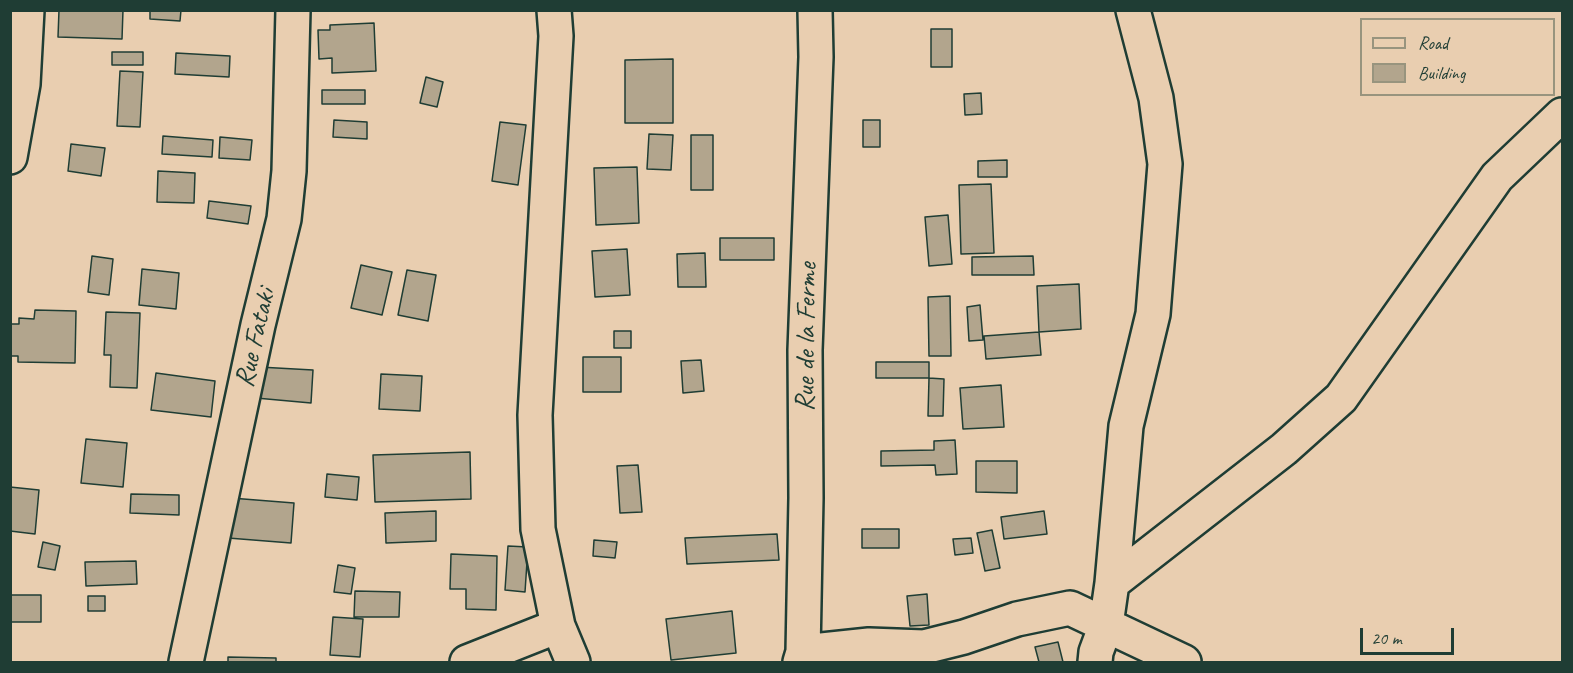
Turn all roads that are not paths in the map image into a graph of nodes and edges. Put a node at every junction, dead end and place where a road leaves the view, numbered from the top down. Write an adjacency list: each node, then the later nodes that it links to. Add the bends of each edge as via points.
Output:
1 (27, 10): 7 (street, via 23,84)
2 (293, 10): 12 (street, Rue Fataki, via 284,219)
3 (554, 10): 9 (street, via 556,36 535,415 538,529)
4 (815, 10): 11 (street, Rue de la Ferme)
5 (1133, 10): 8 (street, via 1156,98 1165,164 1153,314 1126,426)
6 (1563, 115): 8 (street, via 1497,177 1341,398 1284,448)
7 (10, 158)
8 (1112, 583): 10 (street)
9 (558, 626): 13 (street); 14 (street)
10 (1106, 626): 11 (street, via 1070,608 1017,619 924,647 869,645); 15 (street); 16 (street)
11 (801, 657)
12 (186, 663)
13 (467, 663)
14 (573, 663)
15 (1095, 663)
16 (1184, 663)

